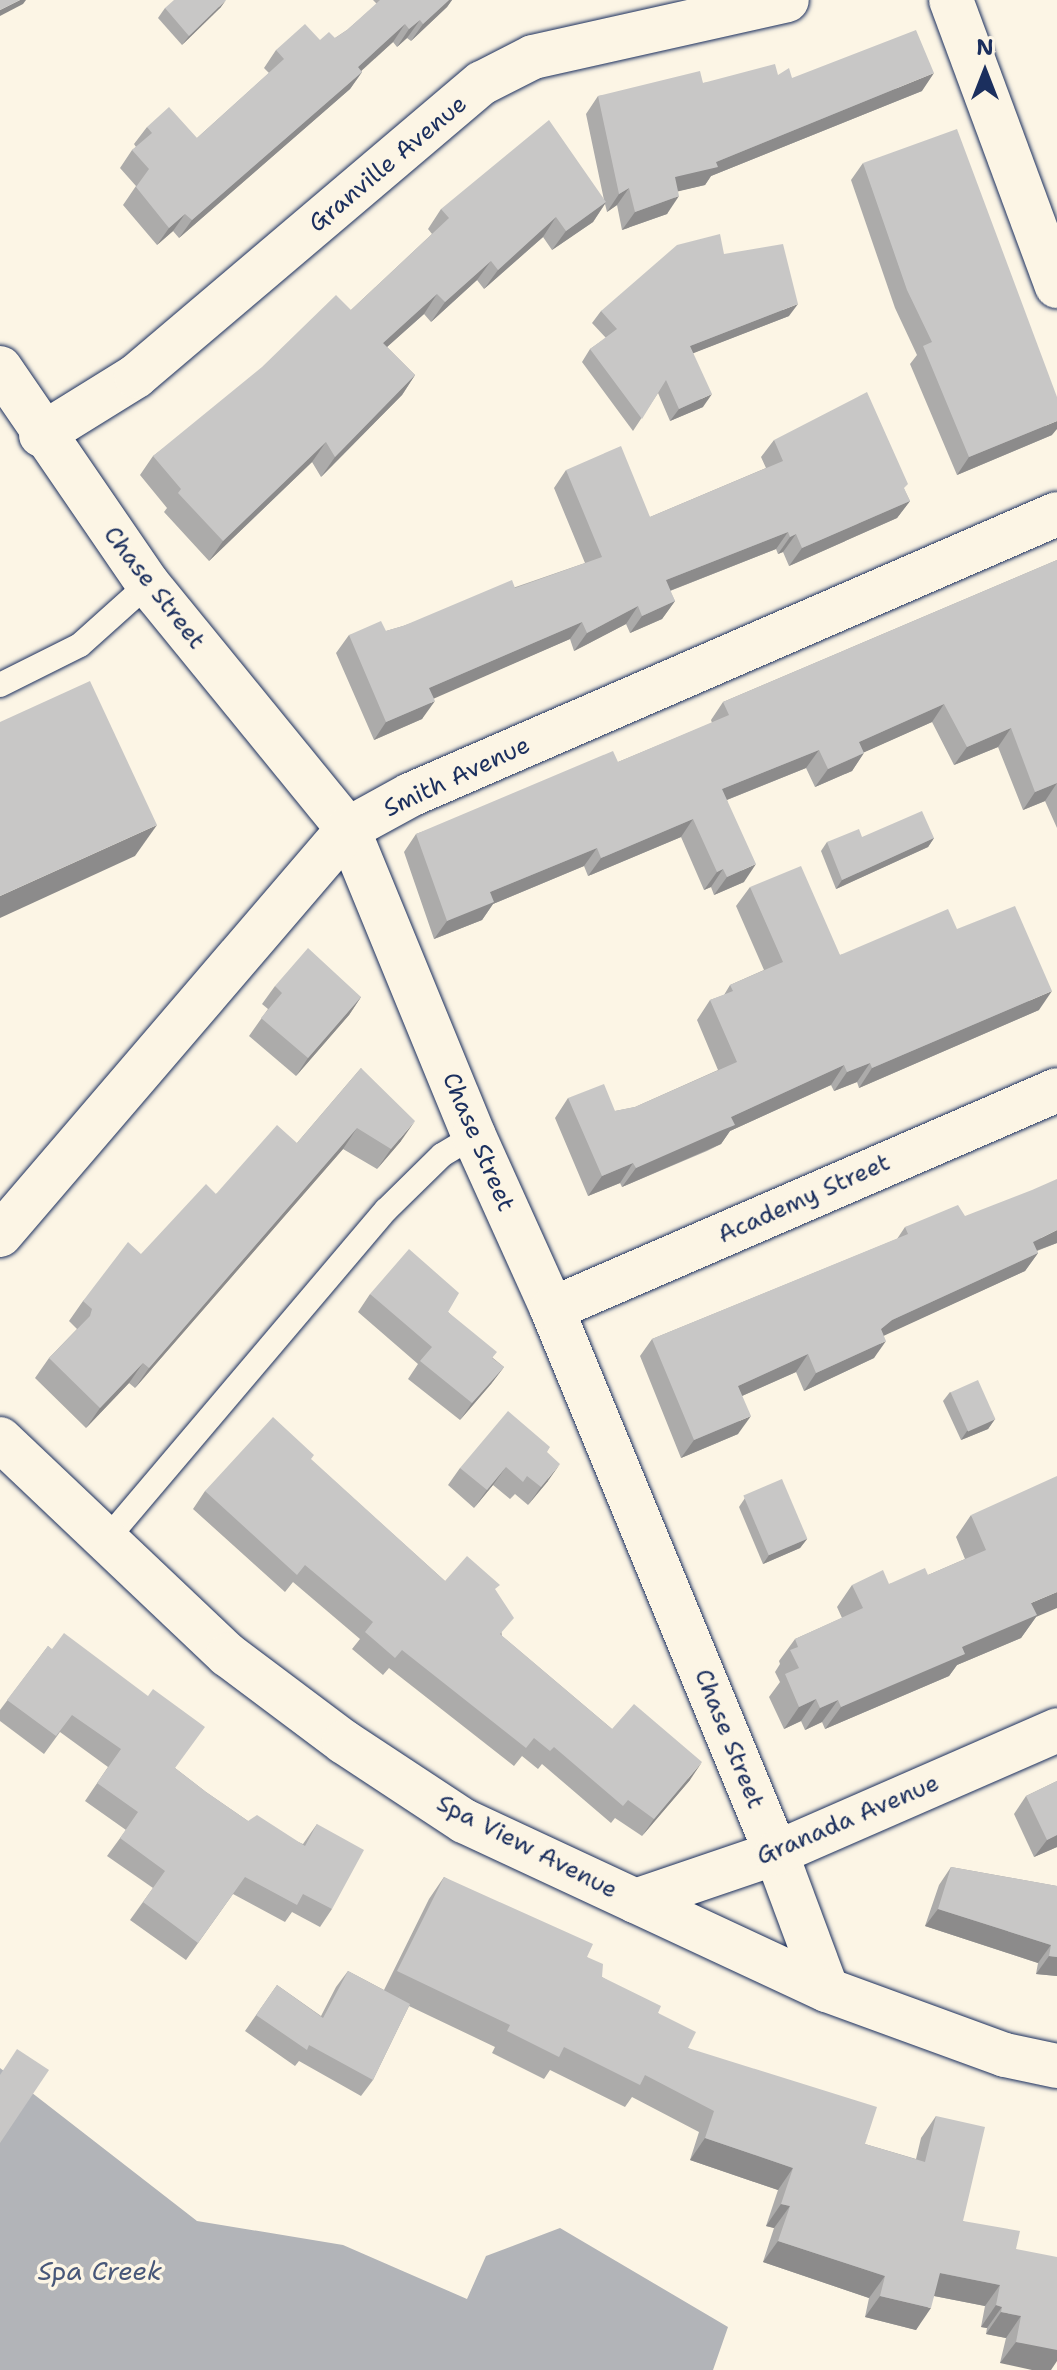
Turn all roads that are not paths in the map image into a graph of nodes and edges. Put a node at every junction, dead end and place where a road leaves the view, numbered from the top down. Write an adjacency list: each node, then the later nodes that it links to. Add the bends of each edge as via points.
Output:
1 (787, 0): 5 (street, Granville Avenue, via 533,57 482,83 136,376)
2 (951, 0): 3 (street)
3 (1057, 286)
4 (0, 368): 5 (street, Chase Street)
5 (41, 435): 7 (street, Chase Street)
6 (1057, 514): 9 (street, Smith Avenue, via 410,795)
7 (148, 584): 8 (lane, via 80,645); 9 (street, Chase Street)
8 (0, 685)
9 (348, 829): 11 (street, Chase Street); 12 (street, Smith Avenue)
10 (1057, 1090): 13 (street, Academy Street)
11 (474, 1136): 13 (street, Chase Street); 15 (lane, via 442,1155 386,1210)
12 (0, 1235)
13 (552, 1309): 17 (street, Chase Street)
14 (0, 1439): 15 (street, Spa View Avenue)
15 (106, 1540): 18 (street, Spa View Avenue, via 228,1655 344,1742 464,1821)
16 (1057, 1730): 17 (street, Granada Avenue)
17 (776, 1853): 18 (street, Granada Avenue); 19 (street, Chase Street)
18 (635, 1901): 19 (street, Spa View Avenue)
19 (827, 1990): 20 (street, Spa View Avenue, via 1005,2055)
20 (1057, 2066)

